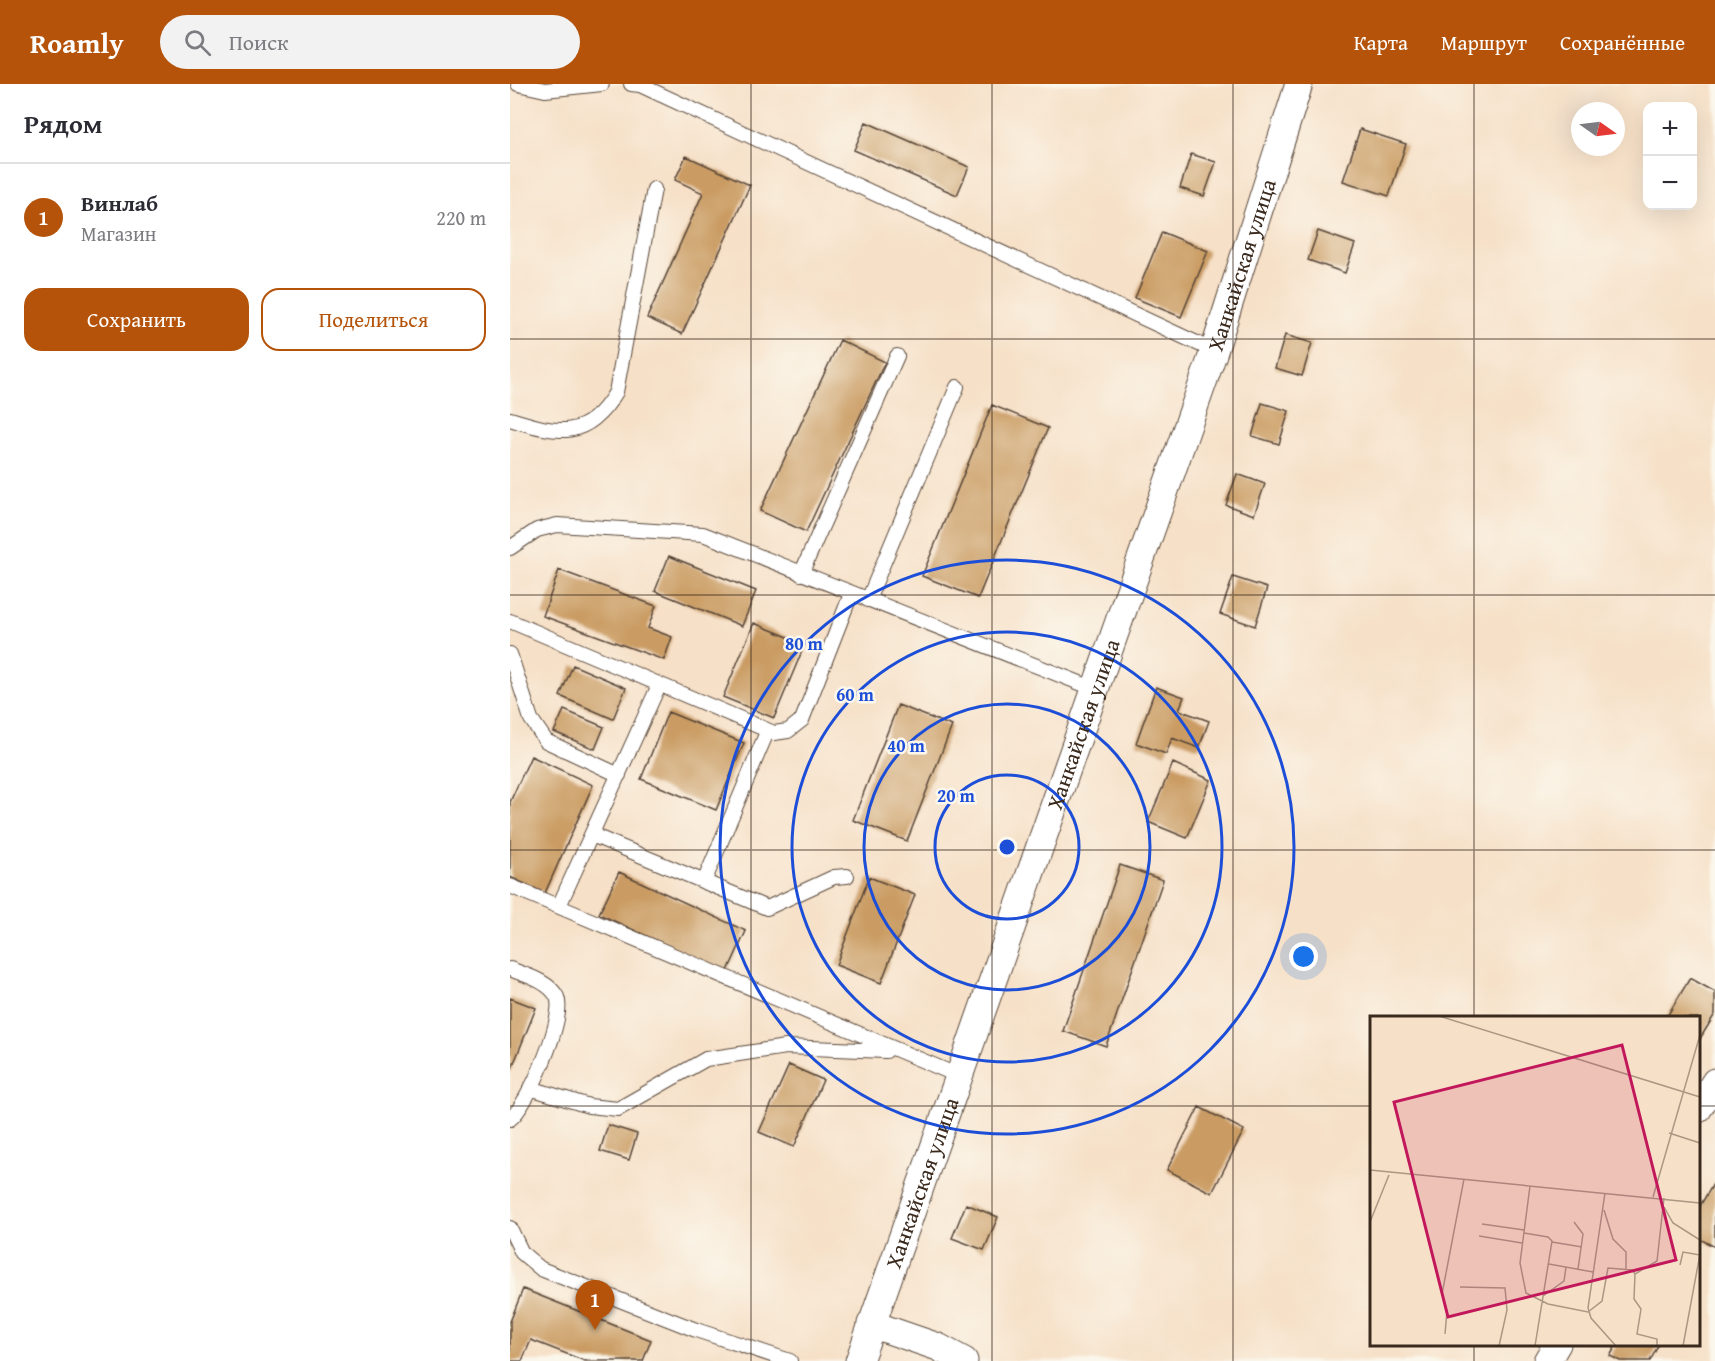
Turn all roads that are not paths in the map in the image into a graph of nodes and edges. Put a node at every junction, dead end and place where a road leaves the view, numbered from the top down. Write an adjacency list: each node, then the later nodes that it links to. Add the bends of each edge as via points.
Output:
1 (518, 84): 2 (lane, via 545,90)
2 (602, 84)
3 (631, 84): 6 (lane)
4 (1299, 84): 6 (street, Ханкайская улица)
5 (654, 189): 9 (lane, via 616,392 606,410 591,424 568,431)
6 (1215, 351): 17 (street, Ханкайская улица)
7 (897, 356): 11 (lane)
8 (957, 387): 13 (lane)
9 (510, 419)
10 (510, 548): 11 (lane, via 537,530 557,525 703,534)
11 (801, 574): 12 (lane)
12 (851, 594): 13 (lane); 18 (lane, via 801,720 788,731)
13 (868, 600): 17 (lane)
14 (510, 621): 16 (lane)
15 (510, 654): 19 (lane, via 531,719 546,741)
16 (659, 686): 18 (lane); 19 (lane)
17 (1095, 688): 27 (street, Ханкайская улица)
18 (767, 732): 22 (lane)
19 (619, 775): 20 (lane)
20 (592, 835): 22 (lane); 24 (lane)
21 (847, 876): 22 (lane, via 834,877 767,908)
22 (704, 882)
23 (510, 886): 24 (lane)
24 (559, 906): 26 (lane)
25 (510, 969): 29 (lane, via 546,985 559,1003 555,1029)
26 (895, 1051): 27 (lane); 29 (lane, via 786,1047 706,1059 618,1109 589,1106)
27 (959, 1076): 33 (street, Ханкайская улица)
28 (1715, 1082): 30 (street)
29 (530, 1088): 31 (lane)
30 (1700, 1106)
31 (510, 1119)
32 (510, 1228): 35 (lane, via 522,1253 541,1269 696,1330)
33 (871, 1324): 36 (street, Ханкайская улица); 37 (street, via 938,1347)
34 (1556, 1346): 38 (street)
35 (790, 1361)
36 (859, 1361)
37 (963, 1361)
38 (1547, 1361)

